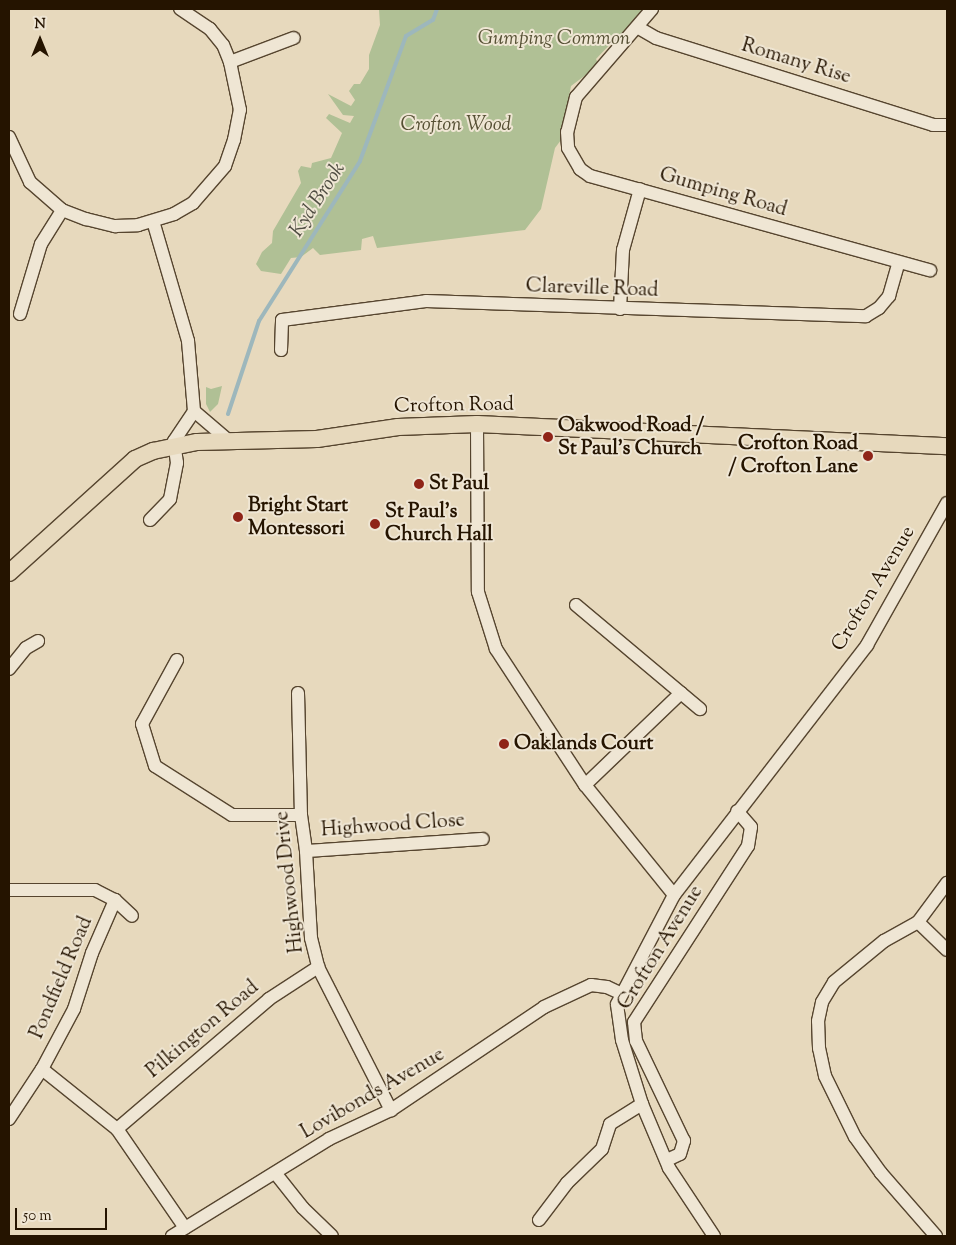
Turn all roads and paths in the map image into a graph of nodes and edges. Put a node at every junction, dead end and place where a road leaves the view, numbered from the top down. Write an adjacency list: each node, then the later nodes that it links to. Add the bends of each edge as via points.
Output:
1 (180, 9): 5 (street, via 210,29)
2 (652, 9): 3 (street)
3 (638, 27): 6 (street, Romany Rise, via 656,38 933,125); 8 (street, Gumping Road, via 576,98 567,132 574,160 590,176)
4 (294, 38): 5 (street)
5 (230, 62): 10 (street, via 240,110 224,166 193,203)
6 (947, 125)
7 (9, 138): 9 (street, via 30,182)
8 (640, 189): 11 (street, Gumping Road); 13 (street, via 623,250)
9 (62, 210): 10 (street, via 115,226); 14 (street, via 41,244)
10 (153, 221): 16 (street, via 188,340)
11 (899, 262): 12 (street, Gumping Road); 13 (street, Clareville Road, via 889,296 866,316)
12 (930, 270)
13 (620, 309): 15 (street, Clareville Road, via 426,301 282,320)
14 (20, 314)
15 (281, 350)
16 (194, 411): 18 (street); 19 (street, via 175,437)
17 (477, 424): 18 (main road, Crofton Road, via 398,426 317,439); 20 (main road, Crofton Road); 31 (street, via 478,592 496,649)
18 (228, 440): 19 (main road, Crofton Road)
19 (174, 446): 22 (street, via 177,463 170,499); 23 (main road, Crofton Road, via 135,460)
20 (947, 446)
21 (947, 503): 32 (street, Crofton Avenue, via 867,645)
22 (150, 520)
23 (9, 573)
24 (576, 605): 29 (street)
25 (38, 640): 27 (street, via 26,648)
26 (177, 660): 33 (street, via 142,724 155,766 232,815)
27 (9, 669)
28 (298, 693): 33 (street, Highwood Drive)
29 (681, 693): 30 (street); 31 (street)
30 (700, 708)
31 (584, 785): 38 (street)
32 (737, 811): 38 (street, Crofton Avenue); 50 (street, Crofton Avenue, via 751,827 748,846 634,1022 636,1041 684,1141 680,1154)
33 (300, 815): 35 (street, Highwood Drive)
34 (483, 839): 35 (street, Highwood Close)
35 (306, 851): 43 (street, Highwood Drive, via 310,938)
36 (947, 883): 41 (street)
37 (9, 890): 39 (street, via 95,890)
38 (674, 895): 44 (street, Crofton Avenue)
39 (115, 900): 40 (street); 45 (street, Pondfield Road, via 92,953 74,1008)
40 (132, 916)
41 (918, 922): 42 (street); 57 (street, via 884,941 834,982 822,1002 818,1021 819,1048 825,1076 855,1137 881,1173)
42 (947, 950)
43 (318, 967): 47 (street, Highwood Drive); 49 (street, Pilkington Road, via 269,999)
44 (620, 993): 46 (street, Crofton Avenue, via 618,1023); 47 (street, Lovibonds Avenue, via 591,985 578,989 544,1008)
45 (42, 1069): 48 (street, Pondfield Road); 49 (street)
46 (642, 1104): 50 (street, Crofton Avenue); 52 (street, via 610,1124 602,1149 566,1183)
47 (391, 1110): 51 (street, Lovibonds Avenue, via 329,1140)
48 (9, 1119)
49 (117, 1128): 53 (street)
50 (667, 1160): 56 (street, Crofton Avenue)
51 (276, 1174): 53 (street, Lovibonds Avenue); 55 (street, via 303,1208)
52 (539, 1220)
53 (185, 1228): 54 (street, Lovibonds Avenue)
54 (172, 1236)
55 (332, 1236)
56 (714, 1236)
57 (936, 1236)

